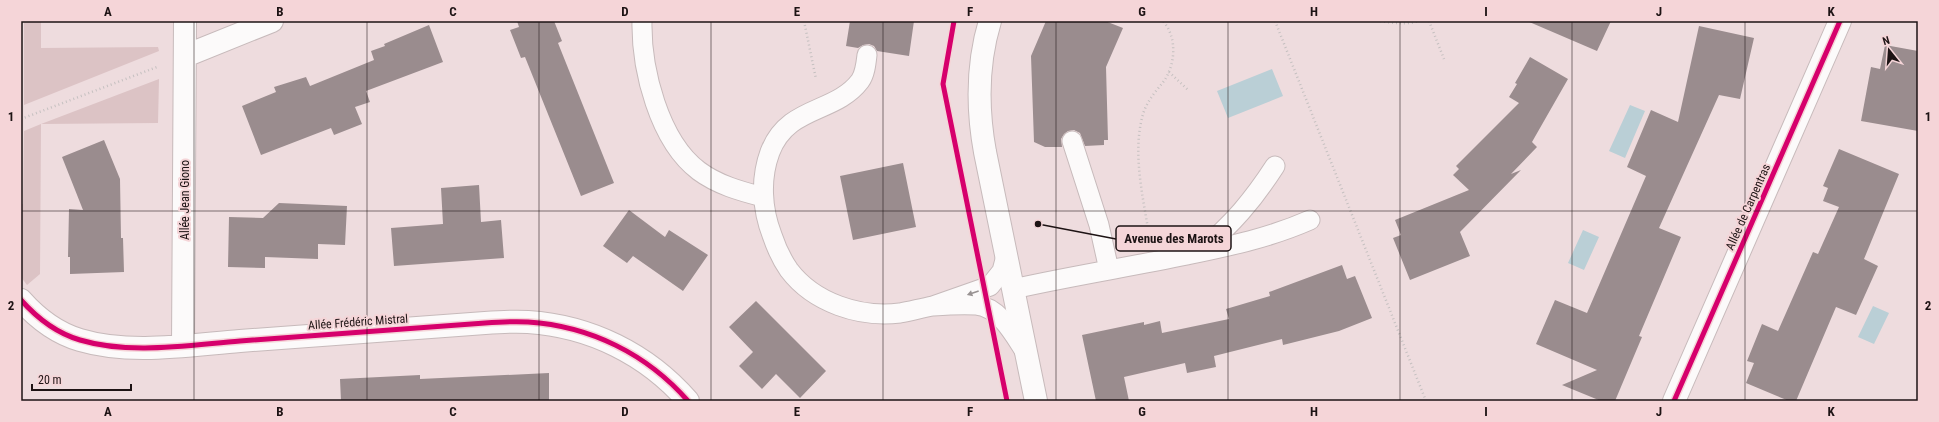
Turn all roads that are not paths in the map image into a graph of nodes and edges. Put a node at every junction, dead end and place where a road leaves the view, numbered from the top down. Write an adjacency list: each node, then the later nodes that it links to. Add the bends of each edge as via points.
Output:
1 (185, 21): 7 (street, Allée Jean Giono)
2 (272, 21): 7 (street)
3 (642, 21): 10 (lane, via 643,57 647,77 664,124 676,146 690,163 712,179 733,190)
4 (990, 21): 13 (street, via 981,65 980,112 985,152)
5 (1840, 21): 22 (street, Allée de Carpentras)
6 (867, 55): 10 (lane, via 861,80 844,96 794,121 776,140 770,154)
7 (185, 56): 18 (street, Allée Jean Giono)
8 (1072, 141): 14 (lane, via 1099,225)
9 (1275, 166): 12 (lane, via 1249,204 1228,227)
10 (763, 197): 17 (lane, via 767,221 783,260 797,280 818,296 843,307 879,313 900,313)
11 (1310, 220): 12 (lane, via 1264,238)
12 (1198, 253): 14 (lane)
13 (1006, 256): 15 (street); 17 (lane, one-way to 17, via 1002,271 990,286)
14 (1108, 270): 15 (lane)
15 (1013, 289): 19 (street)
16 (21, 300): 18 (street, Allée Frédéric Mistral, via 50,326 80,340 117,348)
17 (933, 306): 19 (lane, via 977,305 988,309 1005,322)
18 (183, 345): 20 (street, Allée Frédéric Mistral, via 485,322 527,322 565,327 594,335 628,350 657,371)
19 (1026, 353): 21 (street)
20 (688, 401)
21 (1036, 401)
22 (1674, 401)

